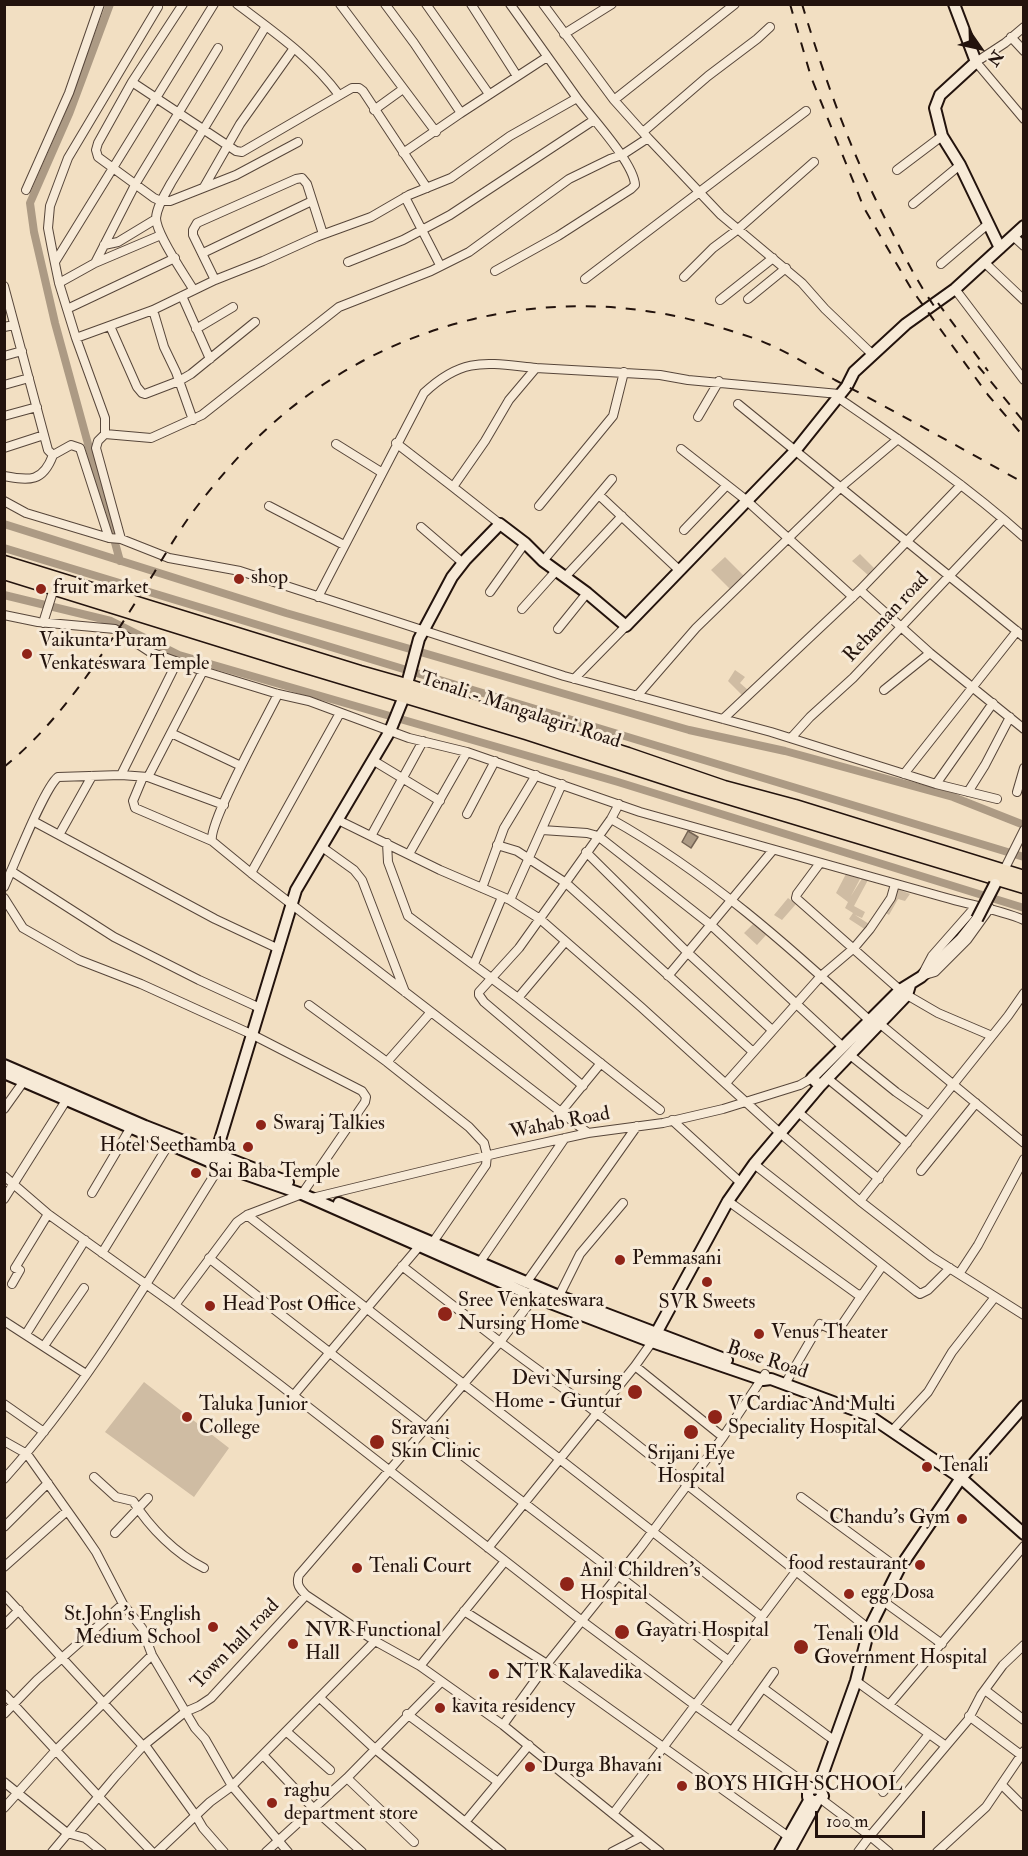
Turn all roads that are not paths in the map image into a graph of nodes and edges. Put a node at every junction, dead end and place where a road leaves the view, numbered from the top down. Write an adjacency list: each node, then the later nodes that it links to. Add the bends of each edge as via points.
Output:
1 (100, 4): 55 (street, via 69,93)
2 (183, 4): 27 (street)
3 (214, 4): 31 (street)
4 (237, 4): 16 (street)
5 (340, 4): 28 (street)
6 (385, 4): 37 (street)
7 (426, 4): 29 (street)
8 (471, 4): 26 (street)
9 (510, 4): 24 (street)
10 (543, 4): 19 (street)
11 (612, 4): 15 (street)
12 (735, 4): 33 (street)
13 (954, 4): 25 (main road)
14 (158, 7): 75 (street, via 68,158 54,191 48,228)
15 (600, 7): 19 (street)
16 (266, 26): 22 (street); 40 (street)
17 (770, 27): 42 (street, via 708,76)
18 (1023, 27): 20 (street)
19 (564, 34): 33 (street)
20 (1011, 37): 23 (street); 25 (street)
21 (218, 48): 36 (street)
22 (294, 48): 30 (street); 45 (street)
23 (1023, 51)
24 (547, 57): 26 (street); 32 (street)
25 (976, 62): 38 (street); 43 (main road, via 940,95 935,108)
26 (517, 76): 29 (street)
27 (132, 82): 31 (street); 50 (street, via 96,150 98,157)
28 (403, 89): 34 (street); 41 (street)
29 (489, 94): 37 (street)
30 (339, 95): 34 (street, via 359,88); 45 (street, via 249,150 239,152)
31 (156, 98): 36 (street); 50 (street)
32 (577, 98): 39 (street); 54 (street, via 510,136 451,178)
33 (614, 100): 42 (street)
34 (374, 110): 46 (street)
35 (806, 111): 56 (street)
36 (180, 113): 40 (street); 52 (street)
37 (461, 113): 41 (street)
38 (1023, 119)
39 (594, 120): 47 (street); 64 (street)
40 (205, 130): 45 (street); 58 (street)
41 (436, 132): 46 (street)
42 (645, 135): 47 (street); 56 (street)
43 (942, 136): 49 (main road); 51 (street)
44 (298, 142): 53 (street)
45 (227, 144): 53 (street)
46 (403, 153): 54 (street)
47 (622, 155): 80 (street, via 569,179 469,252); 82 (street, via 635,182 631,189)
48 (814, 162): 65 (street)
49 (960, 165): 60 (street); 62 (main road)
50 (113, 168): 52 (street); 75 (street)
51 (897, 170)
52 (136, 183): 58 (street); 69 (street)
53 (204, 187): 58 (street, via 181,198)
54 (427, 188): 57 (street)
55 (26, 190)
56 (699, 192): 65 (street); 84 (street)
57 (405, 197): 64 (street); 66 (street, via 371,217)
58 (161, 201): 61 (street)
59 (312, 201): 66 (street); 72 (street); 72 (street, via 305,180 299,178 197,223 193,235)
60 (913, 204)
61 (156, 219): 67 (street); 69 (street, via 118,242)
62 (988, 224): 71 (main road); 79 (street)
63 (1023, 226): 68 (main road)
64 (422, 230): 77 (street); 80 (street)
65 (737, 230): 74 (street); 83 (street)
66 (323, 234): 85 (street)
67 (161, 235): 73 (street); 76 (street)
68 (1013, 236): 70 (street); 71 (main road)
69 (104, 245): 76 (street)
70 (1023, 246)
71 (1000, 248): 78 (main road)
72 (203, 253): 85 (street)
73 (175, 258): 89 (street); 95 (street)
74 (773, 258): 81 (street); 92 (street)
75 (55, 262): 86 (street)
76 (95, 262): 86 (street)
77 (348, 262)
78 (984, 262): 88 (main road); 93 (street)
79 (940, 264)
80 (440, 266): 119 (street, via 339,308)
81 (786, 268): 91 (street); 104 (street)
82 (495, 271)
83 (684, 277)
84 (585, 279)
85 (215, 280): 89 (street)
86 (59, 283): 95 (street)
87 (4, 286): 98 (street)
88 (955, 289): 104 (main road, via 906,324); 110 (street)
89 (193, 290): 90 (street)
90 (182, 296): 96 (street); 101 (street)
91 (748, 299)
92 (720, 300)
93 (1023, 300)
94 (233, 306): 101 (street)
95 (67, 309): 102 (street)
96 (153, 310): 99 (street); 111 (street)
97 (255, 322): 106 (street)
98 (14, 324): 100 (street); 103 (street)
99 (110, 326): 102 (street); 111 (street, via 142,393)
100 (4, 327)
101 (196, 329): 106 (street)
102 (76, 338): 120 (street, via 105,417)
103 (22, 351): 105 (street); 109 (street)
104 (873, 355): 114 (main road, via 854,372)
105 (4, 356)
106 (210, 359): 111 (street)
107 (536, 368): 108 (street); 124 (street, via 486,363 455,369 424,393); 134 (street, via 509,400)
108 (624, 372): 112 (street); 140 (street, via 613,416)
109 (29, 378): 113 (street); 116 (street)
110 (1023, 380)
111 (179, 381): 119 (street)
112 (719, 381): 114 (street); 118 (street)
113 (4, 385)
114 (838, 396): 122 (street); 127 (main road)
115 (738, 404): 127 (street)
116 (37, 407): 117 (street); 121 (street)
117 (4, 416)
118 (698, 417)
119 (193, 420): 120 (street, via 151,438)
120 (105, 434): 148 (street, via 96,448)
121 (44, 435): 125 (street); 128 (street)
122 (898, 439): 132 (street); 135 (street)
123 (336, 444): 129 (street)
124 (396, 444): 129 (street); 134 (street)
125 (4, 448)
126 (681, 449): 133 (street)
127 (795, 451): 135 (street); 137 (main road)
128 (53, 454): 130 (street, via 45,471 32,480); 147 (street, via 71,445 80,448)
129 (381, 472): 152 (street)
130 (4, 476)
131 (612, 479): 136 (street)
132 (960, 485): 142 (street); 150 (street)
133 (726, 486): 137 (street); 145 (street)
134 (453, 487): 143 (street)
135 (841, 487): 149 (street); 150 (street)
136 (599, 495): 141 (street); 153 (street)
137 (746, 500): 149 (street); 156 (main road)
138 (4, 501): 147 (street, via 26,513)
139 (269, 506): 152 (street)
140 (539, 506)
141 (622, 516): 156 (street); 158 (street)
142 (1003, 519): 146 (street); 159 (street, Rehaman road)
143 (500, 524): 151 (main road); 155 (main road)
144 (421, 527): 155 (street)
145 (684, 530)
146 (1023, 537)
147 (110, 538): 148 (street)
148 (120, 539): 164 (street, via 169,558 240,571)
149 (788, 539): 165 (street); 182 (street, via 696,628)
150 (907, 540): 159 (street); 161 (street)
151 (525, 543): 153 (main road); 162 (street)
152 (344, 545): 164 (street)
153 (543, 561): 158 (main road)
154 (4, 562): 160 (main road)
155 (463, 562): 173 (main road)
156 (679, 570): 169 (main road)
157 (4, 573): 160 (main road)
158 (561, 574): 163 (main road); 166 (street)
159 (950, 576): 170 (street, Rehaman road); 172 (street)
160 (54, 587): 168 (street); 179 (main road, via 360,672)
161 (860, 590): 165 (street); 170 (street)
162 (490, 591)
163 (587, 593): 169 (main road); 171 (street)
164 (318, 597): 173 (street)
165 (853, 597): 186 (street)
166 (522, 609)
167 (4, 615): 168 (street)
168 (44, 620): 175 (street, via 115,629 150,652)
169 (626, 626): 177 (street)
170 (902, 626): 174 (street); 190 (street, Rehaman road)
171 (558, 629)
172 (1020, 634): 178 (street)
173 (421, 635): 177 (street); 179 (main road)
174 (930, 653): 178 (street); 180 (street)
175 (177, 662): 176 (street); 198 (street)
176 (203, 671): 181 (street); 189 (street)
177 (574, 679): 182 (street)
178 (971, 686): 183 (street); 197 (street)
179 (405, 690): 187 (main road); 231 (main road, via 628,754)
180 (884, 690)
181 (278, 694): 184 (street); 195 (street)
182 (637, 696): 186 (street)
183 (993, 703): 185 (street); 204 (street)
184 (340, 713): 187 (street); 230 (street)
185 (1010, 717): 188 (street); 205 (street)
186 (723, 719): 190 (street)
187 (391, 728): 191 (street); 193 (main road)
188 (1023, 729)
189 (171, 733): 195 (street); 201 (street)
190 (791, 738): 197 (street)
191 (423, 741): 192 (street); 202 (street)
192 (467, 752): 194 (street); 208 (street)
193 (374, 761): 202 (street); 213 (main road)
194 (495, 761): 199 (street); 211 (street)
195 (241, 766): 210 (street)
196 (1023, 768): 206 (street)
197 (903, 774): 204 (street)
198 (121, 775): 200 (street); 201 (street)
199 (536, 775): 203 (street); 222 (street)
200 (92, 776): 214 (street, via 55,780); 217 (street)
201 (146, 777): 210 (street); 220 (street, via 133,801 135,808)
202 (403, 779): 208 (street); 218 (street)
203 (562, 784): 209 (street); 215 (street)
204 (936, 784): 205 (street)
205 (968, 792): 207 (street)
206 (1017, 792)
207 (997, 799)
208 (440, 801): 226 (street)
209 (619, 804): 212 (street); 224 (street)
210 (224, 805): 220 (street, via 213,828)
211 (466, 814)
212 (611, 819): 219 (street); 240 (street, via 646,839)
213 (338, 820): 218 (street); 223 (main road)
214 (33, 821): 217 (street); 229 (street)
215 (542, 830): 219 (street); 227 (street)
216 (1023, 830): 231 (street)
217 (59, 835): 249 (street)
218 (371, 836): 221 (street)
219 (598, 836): 225 (street); 246 (street)
220 (212, 841): 230 (street)
221 (387, 843): 226 (street); 251 (street, via 388,862 408,916)
222 (497, 845): 227 (street); 237 (street)
223 (322, 847): 241 (main road); 257 (street, via 362,880)
224 (773, 850): 228 (street); 240 (street)
225 (586, 852): 233 (street); 250 (street)
226 (409, 854): 237 (street)
227 (529, 859): 233 (street); 239 (street)
228 (820, 863): 234 (street); 248 (street, via 796,898)
229 (11, 871): 235 (street); 262 (street, via 114,937)
230 (251, 873): 241 (street)
231 (1001, 874): 232 (main road); 236 (main road); 254 (main road, bridge, via 977,919)
232 (1023, 877)
233 (566, 883): 244 (street); 252 (street)
234 (895, 884): 242 (street); 248 (street, via 891,898)
235 (4, 887)
236 (1023, 887)
237 (482, 888): 239 (street)
238 (4, 898): 266 (street, via 24,928 79,960)
239 (506, 899): 244 (street); 251 (street)
240 (732, 901): 246 (street); 253 (street)
241 (291, 902): 249 (main road); 257 (street)
242 (976, 906): 243 (street); 254 (street, via 927,963)
243 (990, 908): 245 (street); 254 (street, via 973,933 936,972)
244 (540, 920): 247 (street); 255 (street)
245 (1023, 920)
246 (711, 925): 250 (street); 261 (street)
247 (565, 942): 259 (street); 276 (street)
248 (854, 948): 253 (street); 256 (street)
249 (279, 949): 262 (main road)
250 (688, 953): 252 (street); 265 (street)
251 (474, 964): 255 (street)
252 (668, 976): 268 (street)
253 (821, 976): 261 (street); 264 (street)
254 (921, 977): 256 (main road)
255 (491, 978): 259 (street); 278 (street, via 479,992 480,998)
256 (905, 990): 264 (main road); 267 (street, via 938,1013)
257 (405, 992): 263 (street)
258 (1023, 994): 267 (street)
259 (518, 998): 271 (street)
260 (309, 1005): 270 (street)
261 (797, 1005): 265 (street); 269 (street)
262 (260, 1008): 266 (main road)
263 (432, 1012): 270 (street); 285 (street)
264 (874, 1022): 269 (main road); 277 (street)
265 (772, 1030): 268 (street)
266 (251, 1034): 298 (main road); 306 (street, via 362,1091 366,1097)
267 (992, 1036): 277 (street)
268 (752, 1051): 276 (street)
269 (847, 1051): 275 (main road); 286 (street)
270 (387, 1062): 296 (street, via 469,1127 483,1140)
271 (601, 1063): 278 (street); 283 (street)
272 (4, 1065): 298 (main road)
273 (4, 1073): 274 (main road)
274 (24, 1081): 279 (main road); 282 (street)
275 (820, 1081): 280 (street, Wahab Road); 284 (main road); 293 (street)
276 (726, 1083): 280 (street)
277 (953, 1084): 281 (street); 286 (street)
278 (582, 1086): 285 (street)
279 (67, 1099): 289 (main road); 303 (street)
280 (747, 1101): 287 (street, Wahab Road); 290 (street)
281 (976, 1103): 294 (street); 300 (street)
282 (4, 1110)
283 (660, 1110)
284 (798, 1112): 290 (main road); 302 (street)
285 (560, 1113): 291 (street)
286 (929, 1115): 293 (street)
287 (672, 1120): 288 (street, Wahab Road); 304 (street)
288 (637, 1126): 291 (street, Wahab Road); 322 (street)
289 (131, 1127): 295 (main road); 305 (street)
290 (780, 1132): 299 (main road); 309 (street)
291 (588, 1133): 292 (street, Wahab Road)
292 (565, 1138): 296 (street, Wahab Road); 317 (street)
293 (906, 1143): 302 (street)
294 (1023, 1143)
295 (169, 1144): 298 (main road); 315 (street)
296 (488, 1155): 306 (street, Wahab Road); 314 (street, via 484,1168)
297 (1023, 1159): 321 (street)
298 (217, 1161): 306 (main road); 324 (street)
299 (754, 1164): 304 (main road); 318 (street)
300 (921, 1171)
301 (4, 1176): 303 (street)
302 (879, 1179): 309 (street)
303 (15, 1183): 307 (street); 311 (street)
304 (741, 1183): 308 (main road)
305 (92, 1193)
306 (310, 1194): 312 (street, Wahab Road); 314 (main road)
307 (4, 1199)
308 (728, 1201): 327 (street); 335 (main road)
309 (860, 1201): 320 (street)
310 (623, 1203): 329 (street, via 577,1258)
311 (48, 1214): 313 (street); 323 (street, via 15,1268 20,1270)
312 (247, 1215): 316 (street, via 232,1227); 331 (street)
313 (85, 1240): 315 (street); 334 (street)
314 (426, 1245): 317 (main road); 319 (street); 326 (main road)
315 (102, 1253): 324 (street)
316 (209, 1258): 330 (street); 338 (street)
317 (480, 1262): 322 (main road)
318 (882, 1265): 320 (street, via 920,1294); 327 (street)
319 (402, 1266): 331 (street); 336 (street)
320 (950, 1268): 321 (street)
321 (959, 1274): 328 (street)
322 (526, 1282): 326 (main road)
323 (12, 1284)
324 (145, 1285): 330 (street); 340 (street)
325 (84, 1288): 337 (street)
326 (537, 1293): 329 (main road, Bose Road); 336 (street)
327 (862, 1295): 342 (street, via 837,1332 820,1324)
328 (995, 1297): 332 (street); 350 (street, via 952,1352 928,1392)
329 (557, 1300): 335 (main road, Bose Road)
330 (175, 1305): 344 (street)
331 (366, 1308): 338 (street); 343 (street)
332 (1023, 1315)
333 (4, 1321): 334 (street)
334 (26, 1334): 337 (street)
335 (654, 1337): 339 (street); 341 (main road, Bose Road)
336 (500, 1342): 343 (street); 347 (street)
337 (44, 1346): 340 (street)
338 (329, 1353): 344 (street); 348 (street)
339 (635, 1366): 347 (street); 351 (street)
340 (86, 1374): 349 (street)
341 (766, 1378): 342 (main road, Bose Road); 351 (street)
342 (785, 1384): 350 (main road, Bose Road, via 868,1415)
343 (464, 1385): 348 (street); 354 (street)
344 (293, 1396): 355 (street)
345 (4, 1404): 349 (street)
346 (1023, 1406): 357 (main road)
347 (597, 1413): 354 (street); 360 (street)
348 (428, 1427): 355 (street); 363 (street)
349 (44, 1431): 353 (street)
350 (892, 1431): 357 (main road, Bose Road)
351 (723, 1437): 360 (street)
352 (4, 1441): 353 (street)
353 (27, 1454): 358 (street); 359 (street)
354 (559, 1461): 363 (street); 367 (street)
355 (390, 1472): 371 (street); 378 (street, via 299,1575 297,1581)
356 (94, 1477): 364 (street, via 116,1497 133,1501)
357 (961, 1478): 369 (main road, Bose Road); 375 (main road)
358 (4, 1479)
359 (48, 1483): 365 (street); 366 (street)
360 (686, 1485): 367 (street); 376 (street)
361 (801, 1497): 375 (street)
362 (148, 1498): 364 (street)
363 (525, 1503): 371 (street); 377 (street)
364 (138, 1509): 368 (street); 374 (street, via 185,1559)
365 (67, 1511): 373 (street); 381 (street, via 96,1552)
366 (4, 1527)
367 (652, 1532): 377 (street); 384 (street)
368 (115, 1533)
369 (1023, 1534)
370 (1023, 1546): 389 (street)
371 (488, 1548): 372 (street)
372 (505, 1561): 383 (street); 385 (street)
373 (4, 1567)
374 (204, 1568)
375 (899, 1569): 380 (main road)
376 (797, 1570): 384 (street); 387 (street)
377 (619, 1575): 385 (street); 393 (street)
378 (306, 1594): 388 (street); 407 (street, Town hall road, via 211,1698)
379 (4, 1595): 382 (street)
380 (883, 1601): 387 (main road); 389 (street)
381 (123, 1604): 391 (street, via 142,1628); 392 (street)
382 (19, 1610): 386 (street); 392 (street)
383 (464, 1611): 394 (street); 395 (street)
384 (762, 1617): 393 (street)
385 (582, 1621): 394 (street); 406 (street)
386 (4, 1625)
387 (869, 1629): 397 (main road)
388 (375, 1641): 395 (street); 402 (street)
389 (942, 1644): 405 (street)
390 (1023, 1645): 400 (street)
391 (152, 1655): 403 (street); 407 (street)
392 (61, 1658): 403 (street); 404 (street)
393 (729, 1661): 406 (street)
394 (547, 1664): 412 (street); 420 (street)
395 (420, 1666): 398 (street)
396 (774, 1672): 399 (street)
397 (856, 1681): 405 (street); 416 (main road)
398 (441, 1682): 409 (street); 412 (street)
399 (763, 1688): 413 (street); 416 (street)
400 (985, 1690): 410 (street); 411 (street)
401 (4, 1694): 404 (street)
402 (320, 1698): 414 (street); 421 (street)
403 (103, 1703): 417 (street); 422 (street)
404 (14, 1705): 408 (street); 422 (street)
405 (889, 1705): 415 (street)
406 (696, 1706): 413 (street); 420 (street)
407 (185, 1712): 417 (street, Town hall road); 430 (street)
408 (4, 1714)
409 (407, 1714): 421 (street); 428 (street)
410 (969, 1716): 419 (street); 423 (street)
411 (1023, 1720)
412 (503, 1725): 418 (street)
413 (732, 1731): 431 (street)
414 (287, 1732): 424 (street); 425 (street)
415 (929, 1734): 419 (street); 432 (street)
416 (835, 1741): 431 (main road)
417 (144, 1745): 434 (street, Town hall road); 440 (street)
418 (529, 1746): 428 (street); 439 (street)
419 (945, 1746): 443 (street)
420 (665, 1748): 439 (street); 445 (street)
421 (375, 1749): 426 (street); 441 (street)
422 (56, 1750): 433 (street); 434 (street)
423 (1022, 1753): 429 (street)
424 (264, 1756): 430 (street); 438 (street)
425 (330, 1770)
426 (347, 1778): 438 (street); 447 (street)
427 (4, 1782): 433 (street)
428 (498, 1782): 441 (street)
429 (1002, 1785): 436 (street); 463 (street, via 986,1807)
430 (232, 1786): 440 (street); 446 (street)
431 (815, 1787): 435 (main road, via 823,1793)
432 (883, 1792)
433 (19, 1794): 437 (street); 442 (street)
434 (98, 1796): 442 (street, Town hall road); 450 (street)
435 (816, 1800): 443 (street); 445 (main road); 460 (main road)
436 (1023, 1807)
437 (4, 1808)
438 (314, 1809): 446 (street); 455 (street)
439 (613, 1814): 444 (street)
440 (196, 1816): 451 (street); 452 (street)
441 (466, 1821): 456 (street)
442 (67, 1833): 448 (street, Town hall road); 449 (street, via 86,1838)
443 (870, 1836): 461 (street); 462 (street)
444 (641, 1837): 457 (street); 458 (street)
445 (789, 1837): 459 (main road)
446 (278, 1841): 453 (street); 454 (street)
447 (414, 1842)
448 (52, 1851)
449 (102, 1851)
450 (152, 1851)
451 (157, 1851)
452 (224, 1851)
453 (266, 1851)
454 (288, 1851)
455 (362, 1851)
456 (502, 1851)
457 (612, 1851)
458 (660, 1851)
459 (780, 1851)
460 (789, 1851)
461 (858, 1851)
462 (889, 1851)
463 (937, 1851)

